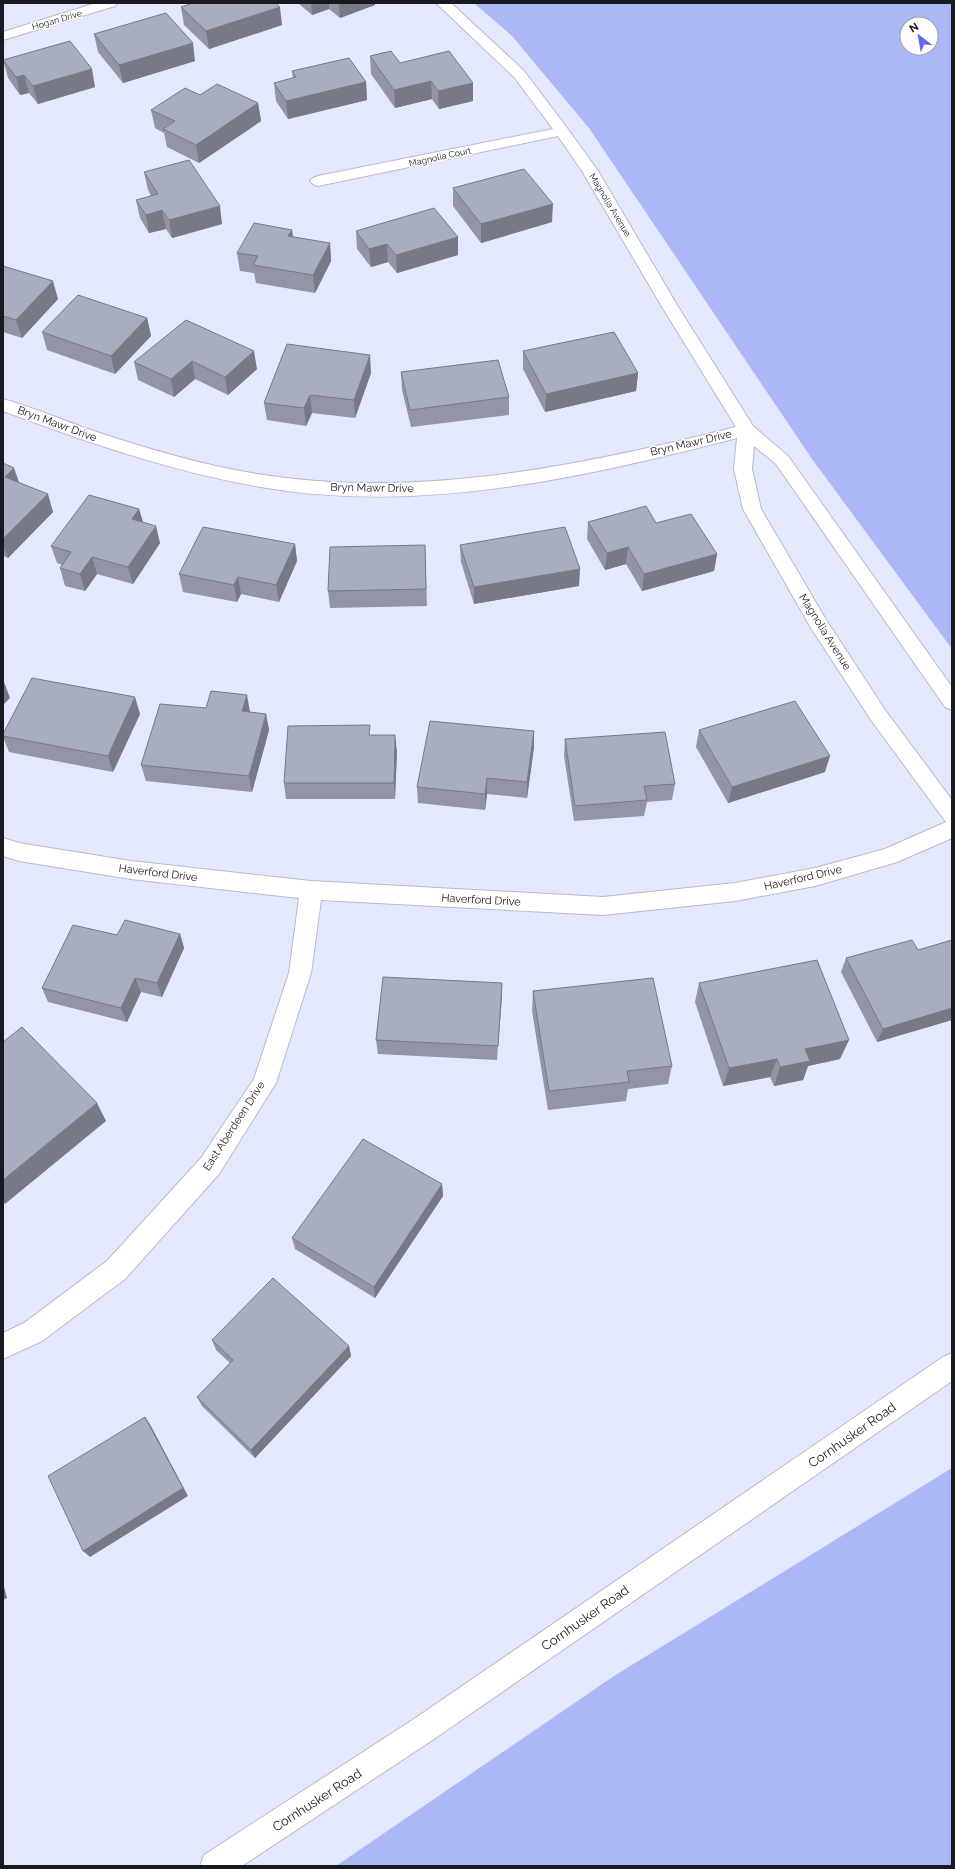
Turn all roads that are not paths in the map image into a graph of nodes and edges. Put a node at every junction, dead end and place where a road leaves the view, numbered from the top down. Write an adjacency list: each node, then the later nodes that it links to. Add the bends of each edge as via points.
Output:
1 (110, 3): 3 (street, Hogan Drive)
2 (443, 3): 4 (street, Magnolia Avenue, via 518,74)
3 (3, 36)
4 (562, 130): 5 (street, Magnolia Court, via 426,160); 7 (street, Magnolia Avenue, via 590,171)
5 (318, 180)
6 (3, 405): 7 (street, Bryn Mawr Drive, via 168,462 309,487 380,490 452,488 528,479)
7 (747, 430): 8 (street, Magnolia Avenue, via 782,460); 9 (street, Magnolia Avenue, via 743,468 752,509 822,629 878,715)
8 (952, 702)
9 (952, 816)
10 (952, 829): 12 (street, Haverford Drive, via 889,856 815,877 735,892 603,906)
11 (3, 847): 12 (street, Haverford Drive, via 19,852 131,870)
12 (311, 890): 13 (street, East Aberdeen Drive, via 300,973 264,1083 210,1166 116,1270 33,1332)
13 (3, 1346)
14 (952, 1366): 15 (street, Cornhusker Road, via 424,1729)
15 (215, 1866)

